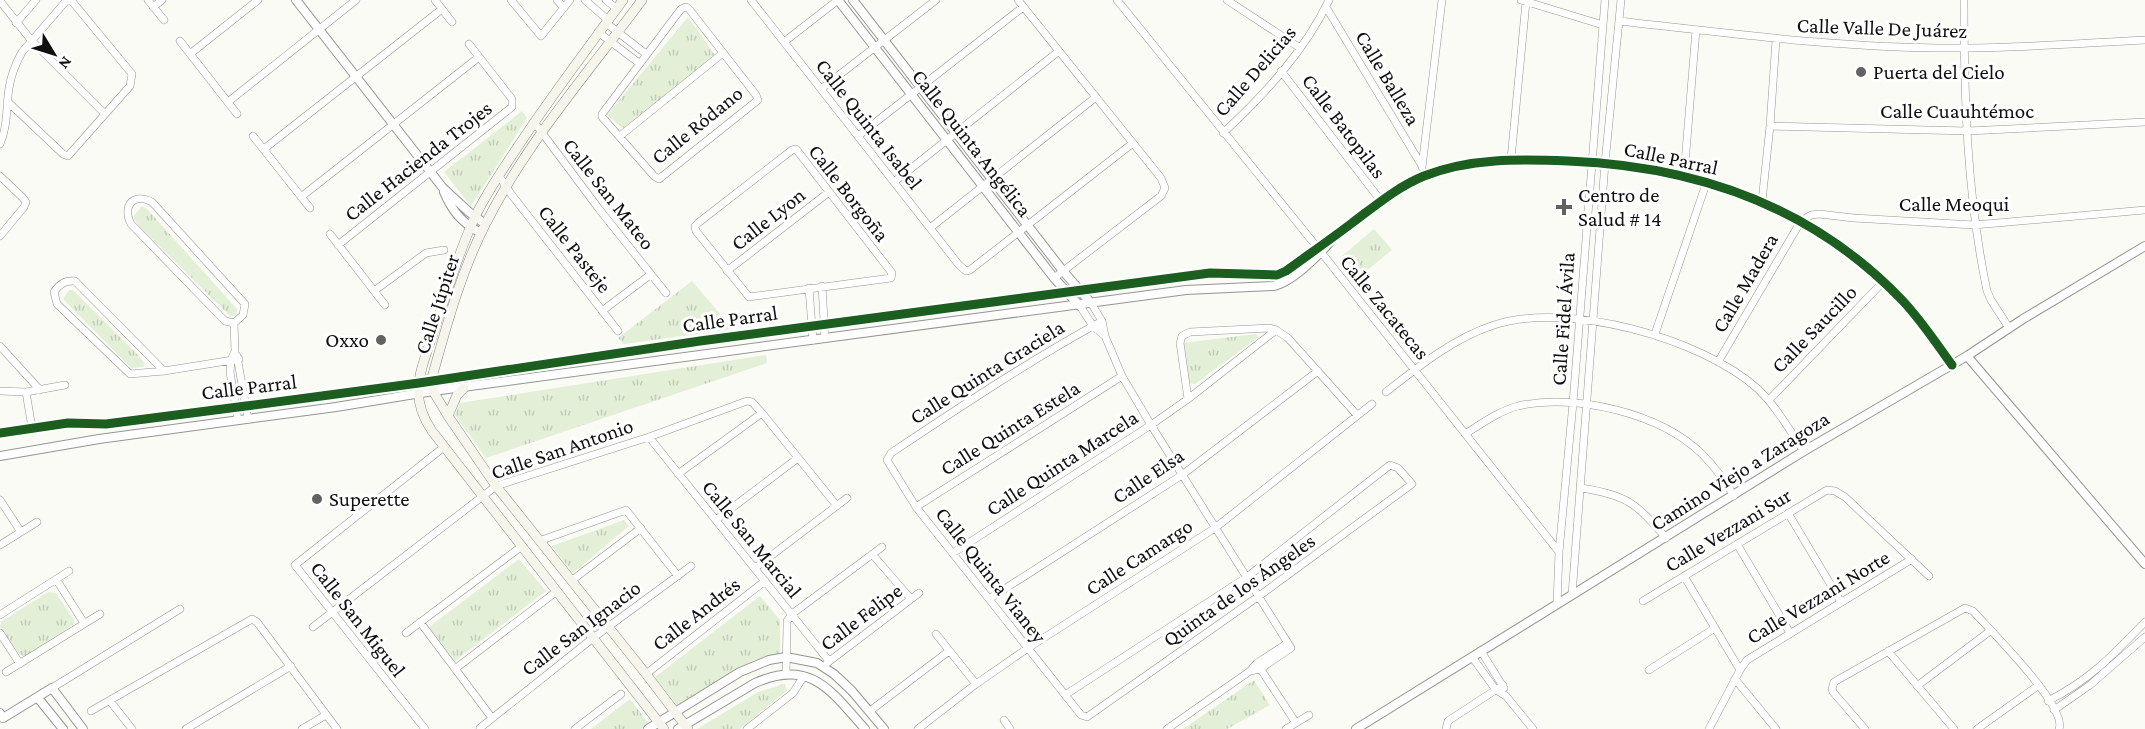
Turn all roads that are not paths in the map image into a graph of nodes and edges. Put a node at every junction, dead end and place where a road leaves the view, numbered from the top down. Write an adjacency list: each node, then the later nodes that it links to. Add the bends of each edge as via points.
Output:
1 (36, 0): 39 (street)
2 (69, 0): 45 (street); 70 (street, via 132,74 130,86)
3 (148, 0): 30 (street)
4 (162, 0): 30 (street)
5 (258, 0): 58 (street)
6 (296, 0): 41 (street)
7 (356, 0): 41 (street)
8 (435, 0): 33 (street)
9 (510, 0): 32 (street, via 541,36)
10 (557, 0): 32 (street)
11 (570, 0): 32 (street)
12 (585, 0): 38 (street)
13 (606, 0): 34 (street)
14 (623, 0): 34 (main road, Calle Júpiter)
15 (642, 0): 44 (main road, Calle Júpiter)
16 (751, 0): 51 (street, Calle Quinta Isabel)
17 (838, 0): 51 (street); 53 (street, Calle Quinta Angélica)
18 (853, 0): 46 (street, Calle Quinta Angélica)
19 (936, 0): 46 (street)
20 (1018, 0): 31 (street)
21 (1117, 0): 79 (street, Calle Zacatecas)
22 (1227, 0): 54 (street)
23 (1442, 0): 90 (street)
24 (1605, 0): 40 (street, Calle Fidel Ávila)
25 (1621, 0): 36 (street, Calle Fidel Ávila)
26 (1964, 0): 55 (street)
27 (0, 1): 39 (street)
28 (1524, 1): 40 (street); 87 (street)
29 (1328, 4): 54 (street, Calle Delicias); 90 (street, Calle Balleza)
30 (153, 7): 35 (street)
31 (1023, 7): 56 (street); 64 (street)
32 (564, 8)
33 (442, 9): 37 (street); 63 (street)
34 (617, 9): 38 (main road, Calle Júpiter)
35 (164, 20)
36 (1619, 21): 42 (street, Calle Valle De Juárez); 89 (street, Calle Fidel Ávila)
37 (452, 22)
38 (607, 22): 43 (main road, Calle Júpiter); 44 (street)
39 (16, 23): 45 (street)
40 (1603, 24): 88 (street, Calle Fidel Ávila)
41 (319, 30): 63 (street); 69 (street)
42 (1696, 30): 47 (street, Calle Valle De Juárez); 92 (street)
43 (598, 33): 50 (street); 72 (main road, Calle Júpiter)
44 (618, 33): 50 (main road, Calle Júpiter); 59 (street)
45 (31, 40): 68 (street, via 17,61); 70 (street)
46 (884, 40): 53 (street); 64 (street, Calle Quinta Angélica)
47 (1776, 40): 55 (street, Calle Valle De Juárez); 75 (street)
48 (2145, 40): 55 (street, Calle Valle De Juárez)
49 (180, 41): 58 (street)
50 (611, 41): 61 (street); 77 (main road, Calle Júpiter)
51 (784, 42): 65 (street, Calle Quinta Isabel)
52 (469, 44): 60 (street, Calle Hacienda Trojes)
53 (875, 47): 65 (street); 66 (street, Calle Quinta Angélica)
54 (1300, 48): 62 (street, Calle Delicias)
55 (1964, 48): 76 (street)
56 (1059, 51): 67 (street); 78 (street)
57 (723, 53): 59 (street, Calle Ródano, via 686,7); 81 (street, Calle Ródano); 81 (street, Calle Ródano, via 756,95 755,104 659,179)
58 (190, 54): 69 (street)
59 (646, 54): 61 (street, Calle Ródano)
60 (479, 57): 74 (street); 91 (street, Calle Hacienda Trojes, via 513,107)
61 (639, 63): 81 (street, Calle Ródano, via 602,114)
62 (1281, 71): 79 (street, Calle Delicias); 104 (street, Calle Batopilas)
63 (356, 77): 74 (street); 86 (street)
64 (920, 87): 66 (street); 78 (street, Calle Quinta Angélica)
65 (821, 89): 82 (street, Calle Quinta Isabel)
66 (911, 94): 82 (street); 83 (street, Calle Quinta Angélica)
67 (1096, 97): 84 (street); 96 (street)
68 (8, 102): 70 (street, via 65,155); 85 (street)
69 (228, 102): 71 (street)
70 (105, 114)
71 (237, 114)
72 (534, 122): 77 (street, Calle San Mateo); 94 (main road, Calle Júpiter)
73 (2145, 122): 76 (street, Calle Cuauhtémoc)
74 (393, 124): 91 (street); 103 (street)
75 (1770, 126): 76 (street, Calle Cuauhtémoc); 105 (street)
76 (1968, 131): 111 (street)
77 (542, 133): 100 (main road, Calle Júpiter); 124 (street, Calle San Mateo)
78 (956, 133): 83 (street); 96 (street, Calle Quinta Angélica)
79 (1223, 133): 121 (street, Calle Zacatecas)
80 (254, 136): 86 (street)
81 (620, 136)
82 (858, 136): 97 (street, Calle Quinta Isabel)
83 (947, 140): 97 (street); 99 (street, Calle Quinta Angélica)
84 (1133, 143): 110 (street); 123 (street, via 1164,184 1161,196)
85 (0, 144)
86 (264, 149): 103 (street)
87 (1511, 159): 88 (street, Calle Parral); 95 (street, Calle Parral, via 1452,166)
88 (1592, 162): 89 (street, Calle Parral); 137 (street, Calle Fidel Ávila)
89 (1605, 163): 92 (street, Calle Parral); 139 (street, Calle Fidel Ávila)
90 (1422, 166): 95 (street)
91 (430, 172): 101 (street); 118 (street, Calle Hacienda Trojes)
92 (1684, 175): 98 (street, Calle Parral)
93 (0, 176): 117 (street, via 26,202)
94 (499, 176): 100 (street, Calle Pasteje); 108 (main road, Calle Júpiter)
95 (1424, 176): 104 (street, Calle Parral)
96 (992, 179): 99 (street); 110 (street, Calle Quinta Angélica)
97 (894, 182): 114 (street, Calle Quinta Isabel)
98 (1707, 182): 105 (street, Calle Parral); 147 (street)
99 (983, 186): 114 (street); 115 (street, Calle Quinta Angélica)
100 (506, 187): 113 (main road, Calle Júpiter); 136 (street, Calle Pasteje)
101 (443, 188): 108 (street); 112 (street, via 450,207)
102 (829, 192): 122 (street, Calle Lyon); 122 (street, Calle Borgoña, via 798,151 792,150 695,226); 127 (street, Calle Borgoña, via 892,275 889,279)
103 (301, 197): 106 (street)
104 (1381, 201): 121 (street, Calle Parral)
105 (1762, 201): 109 (street, Calle Parral)
106 (310, 208)
107 (2145, 210): 111 (street, Calle Meoqui)
108 (475, 217): 112 (main road, Calle Júpiter); 113 (street)
109 (1801, 221): 111 (street, Calle Meoqui, via 1818,214); 126 (street, Calle Parral, via 1844,249); 154 (street, Calle Madera)
110 (1028, 225): 115 (street); 123 (street, Calle Quinta Angélica)
111 (1974, 225): 144 (street, via 1987,291)
112 (470, 228): 113 (street); 161 (main road, Calle Júpiter)
113 (483, 228): 160 (main road, Calle Júpiter, via 451,312)
114 (930, 228): 115 (street, Calle Quinta Isabel, via 966,271)
115 (1019, 232): 125 (street, Calle Quinta Angélica)
116 (330, 234): 118 (street, Calle Hacienda Trojes)
117 (0, 236)
118 (338, 245): 130 (street, Calle Hacienda Trojes)
119 (2145, 246): 144 (street, Camino Viejo a Zaragoza)
120 (444, 250): 130 (street, via 426,253)
121 (1319, 250): 129 (street, Calle Parral, via 1277,275 1209,273); 133 (street, Calle Parral, via 1278,285); 156 (street, Calle Zacatecas)
122 (727, 271): 128 (street, Calle Borgoña, via 749,297)
123 (1063, 271): 125 (street); 129 (street, Calle Quinta Angélica)
124 (650, 275): 132 (street, Calle San Mateo); 136 (street)
125 (1054, 278): 131 (street, Calle Quinta Angélica)
126 (1883, 282): 155 (street, Calle Parral); 171 (street, Calle Saucillo)
127 (822, 286): 128 (street, Calle Borgoña); 141 (street)
128 (809, 288): 142 (street)
129 (1079, 290): 131 (street, Calle Parral); 133 (street, Calle Quinta Angélica)
130 (374, 291): 134 (street, Calle Hacienda Trojes)
131 (1068, 291): 135 (street, Calle Quinta Angélica); 141 (street, Calle Parral)
132 (666, 293)
133 (1091, 303): 135 (street, Calle Parral); 138 (street)
134 (385, 305)
135 (1080, 306): 143 (street); 149 (street, Calle Parral)
136 (602, 311): 146 (street, Calle Pasteje)
137 (1579, 320): 139 (street); 156 (street, via 1545,318 1497,324 1458,341); 172 (street, Calle Fidel Ávila)
138 (1102, 321): 143 (street, Calle Quinta Graciela); 148 (street)
139 (1594, 322): 147 (street); 174 (street, Calle Fidel Ávila)
140 (234, 323): 140 (street, via 225,321 131,224 126,215 135,199 152,202 245,304 243,315); 153 (street)
141 (824, 324): 142 (street, Calle Parral); 149 (street)
142 (812, 326): 150 (street); 160 (street, Calle Parral)
143 (1093, 326): 148 (street); 188 (street, Calle Quinta Graciela)
144 (2009, 328): 152 (street, Camino Viejo a Zaragoza)
145 (1276, 330): 158 (street); 170 (street, Calle Quinta Marcela); 170 (street, via 1190,332 1182,336)
146 (618, 331)
147 (1655, 334): 154 (street)
148 (1105, 336): 159 (street)
149 (825, 338): 150 (street, Calle Parral)
150 (813, 340): 163 (street, Calle Parral)
151 (0, 346): 164 (street)
152 (1967, 356): 155 (street, Camino Viejo a Zaragoza); 217 (street)
153 (235, 360): 157 (street); 175 (street)
154 (1718, 362): 171 (street)
155 (1952, 365): 187 (street, Camino Viejo a Zaragoza)
156 (1415, 370): 168 (street); 184 (street, Calle Zacatecas)
157 (164, 371): 157 (street, via 135,375 126,371 57,304 54,292 58,286 67,280 75,281)
158 (1318, 371): 177 (street); 192 (street, Calle Elsa)
159 (1122, 376): 181 (street); 200 (street, Calle Quinta Estela)
160 (431, 381): 161 (street, Calle Parral); 166 (main road, Calle Júpiter)
161 (419, 383): 169 (main road, Calle Júpiter); 175 (street, Calle Parral)
162 (65, 385): 164 (street)
163 (464, 388): 166 (street, Calle Parral); 178 (main road)
164 (40, 390): 167 (street)
165 (0, 391): 167 (street)
166 (433, 391): 169 (street, Calle Parral); 178 (main road, Calle Júpiter)
167 (26, 392): 182 (street)
168 (1386, 392)
169 (417, 394): 179 (street, Calle Parral); 186 (main road, Calle Júpiter, via 426,422)
170 (1188, 399): 181 (street, Calle Quinta Marcela)
171 (1769, 400): 187 (street)
172 (1573, 403): 174 (street); 184 (street, via 1516,407); 213 (street, Calle Fidel Ávila)
173 (1372, 404): 177 (street, Calle Camargo)
174 (1586, 405): 194 (street, Calle Fidel Ávila); 196 (street, via 1624,412 1670,430 1703,454)
175 (241, 407): 179 (street); 180 (street); 182 (street, Calle Parral, via 118,423)
176 (762, 413): 185 (street, Calle San Antonio, via 747,401); 190 (street); 191 (street)
177 (1357, 415): 205 (street, Calle Camargo)
178 (448, 416): 193 (main road, Calle Júpiter)
179 (248, 419): 180 (street, Calle Parral)
180 (238, 420): 189 (street, Calle Parral)
181 (1151, 425): 192 (street); 214 (street, Calle Quinta Marcela)
182 (32, 428): 183 (street, Calle Parral)
183 (0, 433)
184 (1465, 434): 213 (street, Calle Zacatecas)
185 (649, 437): 191 (street, Calle San Marcial); 193 (street, Calle San Antonio)
186 (444, 447): 195 (main road, Calle Júpiter); 238 (street, Calle San Miguel, via 296,563)
187 (1804, 451): 196 (street, Camino Viejo a Zaragoza)
188 (891, 453): 200 (street, Calle Quinta Vianey, via 888,465)
189 (0, 456)
190 (798, 458): 199 (street); 202 (street)
191 (678, 474): 202 (street, Calle San Marcial)
192 (1182, 475): 205 (street); 233 (street, Calle Elsa)
193 (496, 486): 195 (street, Calle San Antonio); 208 (main road, Calle Júpiter)
194 (1581, 488): 207 (street, via 1621,496); 230 (street, Calle Fidel Ávila)
195 (483, 495): 211 (main road, Calle Júpiter); 238 (street, Calle San Antonio)
196 (1734, 496): 207 (street, Camino Viejo a Zaragoza)
197 (847, 498): 199 (street, Calle Andrés)
198 (0, 500): 206 (street)
199 (837, 506): 219 (street, Calle Andrés)
200 (916, 507): 214 (street, Calle Quinta Vianey)
201 (1788, 513): 209 (street, Calle Vezzani Sur); 216 (street, Calle Vezzani Sur, via 1830,490 1845,497); 235 (street)
202 (716, 520): 219 (street, Calle San Marcial)
203 (37, 522): 206 (street)
204 (641, 528): 208 (street, via 624,510); 221 (street); 226 (street)
205 (1215, 528): 224 (street); 255 (street, Calle Camargo)
206 (21, 532): 210 (street)
207 (1666, 538): 230 (street, Camino Viejo a Zaragoza)
208 (539, 541): 226 (main road, Calle Júpiter)
209 (1737, 544): 222 (street, Calle Vezzani Sur); 251 (street)
210 (0, 545)
211 (522, 546): 228 (main road, Calle Júpiter); 242 (street)
212 (882, 547): 215 (street)
213 (1558, 552): 236 (street, Calle Fidel Ávila)
214 (953, 553): 233 (street, Calle Quinta Vianey)
215 (872, 554): 232 (street); 240 (street)
216 (1912, 559): 223 (street); 235 (street, Calle Vezzani Norte)
217 (2145, 564)
218 (691, 566): 221 (street, Calle San Ignacio)
219 (754, 568): 227 (street, Calle San Marcial)
220 (69, 571): 225 (street)
221 (678, 576): 246 (street, Calle San Ignacio)
222 (1684, 576): 234 (street, Calle Vezzani Sur); 247 (street)
223 (1929, 576)
224 (1247, 578): 231 (street); 231 (street, Quinta de los Ángeles, via 1390,465 1412,482); 280 (street, Quinta de los Ángeles)
225 (56, 579): 241 (street); 244 (street)
226 (571, 581): 246 (main road, Calle Júpiter)
227 (765, 581): 240 (street, Calle San Marcial); 269 (street, Calle Andrés)
228 (557, 591): 254 (main road, Calle Júpiter); 265 (street)
229 (919, 593): 232 (street, Calle Felipe)
230 (1572, 595): 236 (street, Camino Viejo a Zaragoza)
231 (1259, 596): 264 (street, via 1289,646); 290 (street, Quinta de los Ángeles, via 1087,717)
232 (911, 599): 262 (street, Calle Felipe)
233 (989, 599): 255 (street, Calle Quinta Vianey)
234 (1643, 601)
235 (1841, 602): 251 (street, Calle Vezzani Norte)
236 (1557, 604): 257 (street, Camino Viejo a Zaragoza)
237 (180, 609): 277 (street)
238 (332, 612): 245 (street, Calle San Antonio); 305 (street, Calle San Miguel)
239 (100, 614): 244 (street)
240 (792, 614): 259 (street, via 787,621); 262 (street, Calle San Marcial)
241 (0, 615)
242 (420, 622): 250 (street); 265 (street)
243 (2145, 622): 284 (street, via 2099,668)
244 (84, 623): 261 (street)
245 (313, 627)
246 (608, 627): 254 (street, Calle San Ignacio); 269 (main road, Calle Júpiter)
247 (1715, 628): 266 (street); 267 (street)
248 (1990, 631): 258 (street, via 1973,611 1965,608); 275 (street); 276 (street)
249 (0, 633): 261 (street)
250 (406, 633)
251 (1790, 633): 267 (street, Calle Vezzani Norte, via 1755,654)
252 (936, 634): 256 (street)
253 (2145, 637): 285 (street, via 2090,686)
254 (593, 638): 293 (street, Calle San Ignacio); 296 (main road, Calle Júpiter)
255 (1028, 648): 273 (street, Calle Camargo); 280 (street, Calle Quinta Vianey)
256 (949, 651): 273 (street); 287 (street)
257 (1481, 651): 260 (street, Camino Viejo a Zaragoza); 274 (street)
258 (1888, 651): 276 (street); 320 (street, via 1832,685 1833,692)
259 (786, 657): 262 (street); 270 (street); 288 (street, via 740,672)
260 (1472, 657): 278 (street); 315 (street, Camino Viejo a Zaragoza)
261 (20, 664): 268 (street)
262 (826, 664): 287 (street)
263 (291, 666): 283 (street, via 252,619); 289 (street); 302 (street)
264 (1258, 666): 295 (street); 313 (street)
265 (455, 669): 293 (street)
266 (1649, 670)
267 (1740, 670): 272 (street, Calle Vezzani Norte)
268 (6, 672)
269 (646, 674): 288 (main road, Calle Júpiter)
270 (786, 674): 271 (street); 298 (street, via 755,683)
271 (804, 676): 308 (street, via 793,693); 309 (street, via 830,689)
272 (1735, 679): 318 (street, Calle Vezzani Norte); 319 (street)
273 (976, 684): 311 (street, Calle Camargo)
274 (1503, 685): 278 (street); 281 (street)
275 (2039, 685): 284 (street); 322 (street)
276 (1917, 686): 321 (street)
277 (52, 688): 282 (street); 300 (street)
278 (1496, 690): 281 (street); 316 (street, via 1448,721)
279 (621, 694): 306 (street)
280 (1065, 695): 290 (street, Calle Quinta Vianey)
281 (1506, 696): 317 (street)
282 (38, 698): 292 (street); 299 (street)
283 (110, 701): 286 (street); 301 (street)
284 (2048, 701): 285 (street)
285 (2054, 710): 323 (street, via 2061,723)
286 (91, 711)
287 (870, 711): 310 (street)
288 (675, 712): 296 (street); 298 (main road, Calle Júpiter)
289 (326, 715): 303 (street); 304 (street)
290 (1081, 715)
291 (1309, 715): 295 (street)
292 (1, 717)
293 (492, 718): 297 (street, Calle San Ignacio)
294 (1004, 720): 312 (street)
295 (1296, 723): 314 (street)
296 (661, 726): 307 (street)
297 (480, 728)
298 (684, 728)
299 (63, 729)
300 (83, 729)
301 (132, 729)
302 (186, 729)
303 (302, 729)
304 (337, 729)
305 (425, 729)
306 (575, 729)
307 (648, 729)
308 (747, 729)
309 (865, 729)
310 (884, 729)
311 (918, 729)
312 (1010, 729)
313 (1167, 729)
314 (1286, 729)
315 (1356, 729)
316 (1446, 729)
317 (1533, 729)
318 (1708, 729)
319 (1776, 729)
320 (1865, 729)
321 (1954, 729)
322 (1977, 729)
323 (2059, 729)

